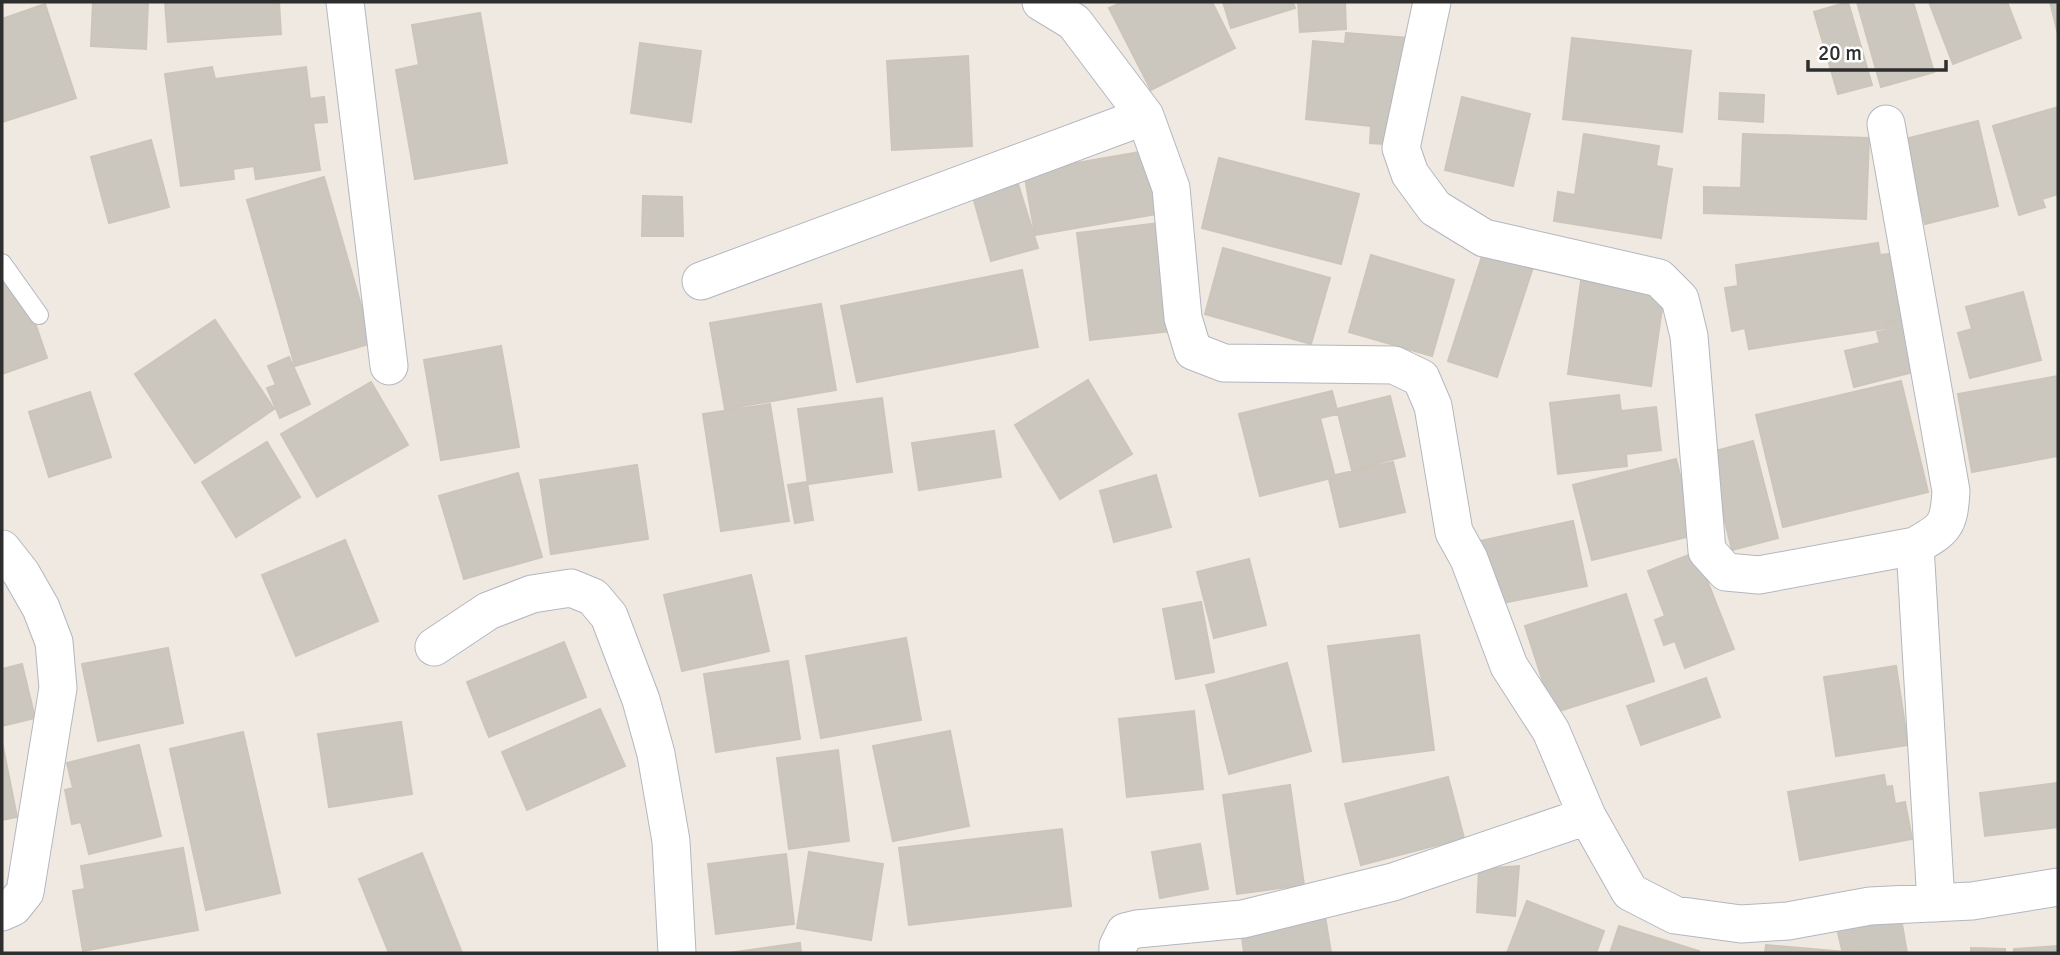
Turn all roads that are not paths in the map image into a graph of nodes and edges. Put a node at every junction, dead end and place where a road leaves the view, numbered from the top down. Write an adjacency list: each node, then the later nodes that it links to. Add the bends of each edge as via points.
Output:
1 (345, 2): 9 (street)
2 (1041, 2): 4 (street, via 1074,22)
3 (1432, 2): 10 (street, via 1401,148 1410,174 1435,208 1485,238 1659,278 1680,299 1689,336 1707,551 1726,572 1759,575)
4 (1145, 116): 7 (street); 13 (street, via 1171,188 1184,318 1192,351 1224,363 1394,365 1421,379 1433,406 1454,532 1469,559 1509,666 1550,731)
5 (1886, 124): 10 (street, via 1951,491 1950,517 1938,533)
6 (2, 263): 8 (lane)
7 (701, 281)
8 (39, 315)
9 (389, 366)
10 (1915, 546): 15 (street)
11 (2, 549): 16 (street, via 41,608 54,642 58,688 25,892)
12 (434, 646): 18 (street, via 488,611 531,594 571,588 593,597 609,616 656,754 671,841)
13 (1587, 816): 17 (street, via 1630,892); 19 (street, via 1394,882 1242,919 1125,932)
14 (2058, 887): 15 (street)
15 (1936, 903): 17 (street, via 1870,906 1788,921)
16 (2, 912)
17 (1739, 939)
18 (677, 953)
19 (1118, 953)

